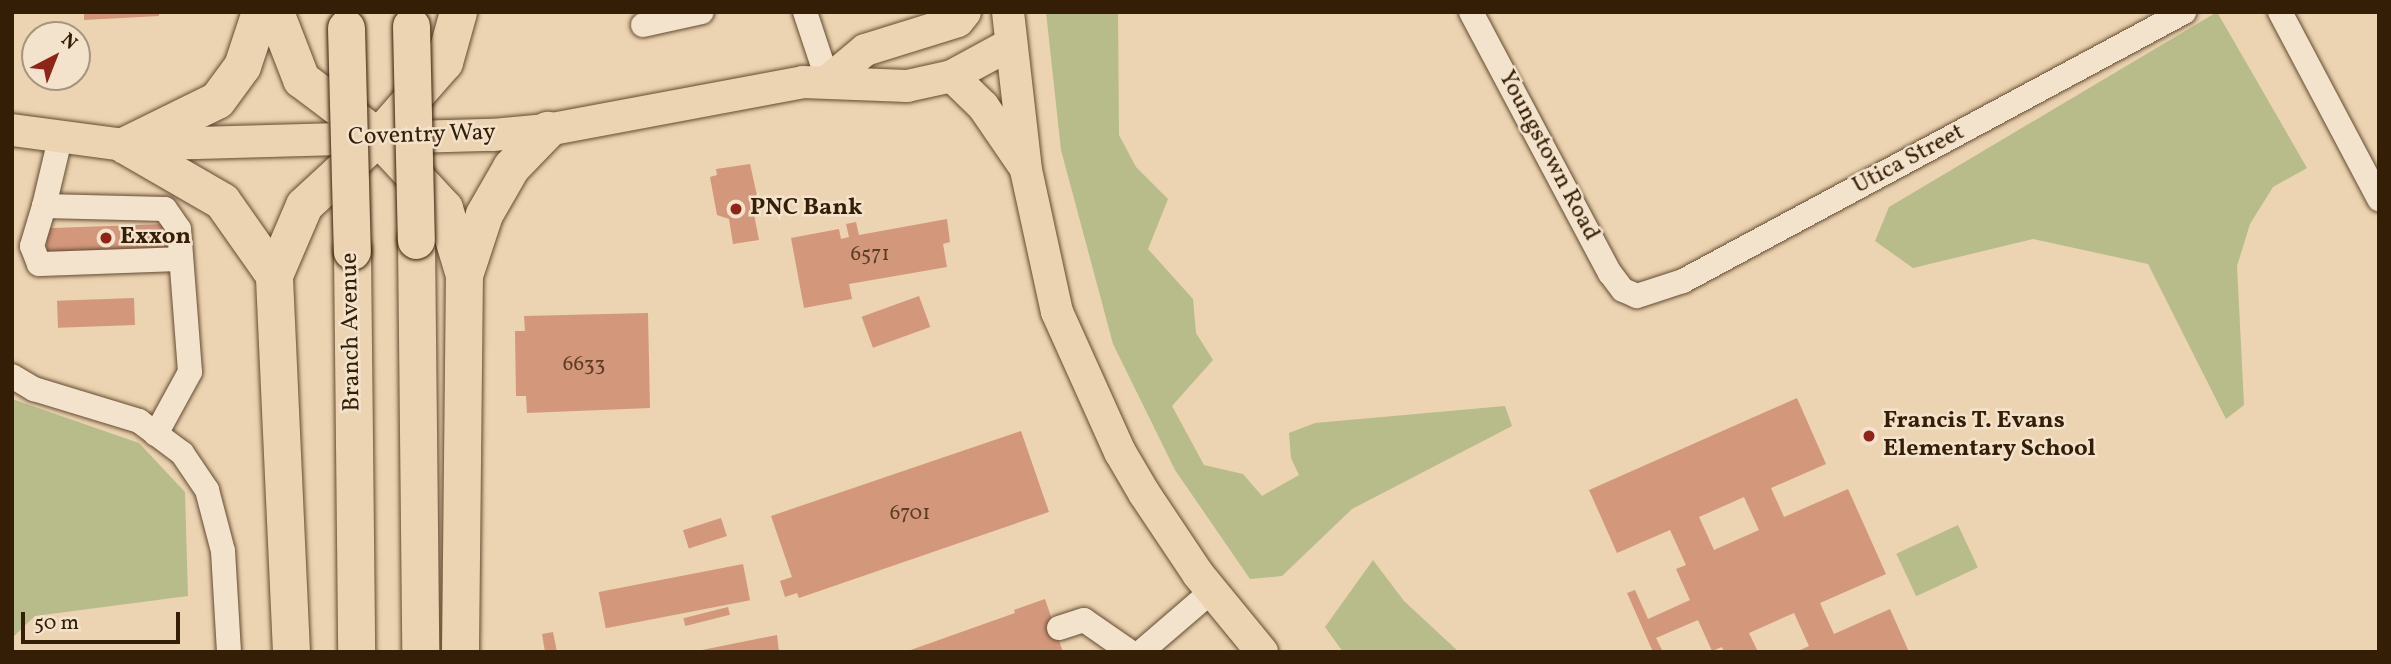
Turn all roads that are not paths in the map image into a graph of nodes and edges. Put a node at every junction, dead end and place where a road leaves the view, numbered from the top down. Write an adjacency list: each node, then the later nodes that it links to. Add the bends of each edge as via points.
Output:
1 (260, 12): 22 (highway, via 242,66 217,100)
2 (275, 12): 20 (highway, via 301,79)
3 (458, 12): 20 (highway, via 444,61)
4 (702, 12): 13 (street)
5 (805, 12): 17 (street)
6 (965, 12): 14 (main road, via 958,21)
7 (1007, 12): 15 (main road)
8 (1471, 12): 29 (street, Youngstown Road, via 1610,273)
9 (2183, 12): 29 (street, Utica Street, via 1683,281 1642,296)
10 (2280, 12): 24 (street)
11 (411, 19): 37 (highway, bridge)
12 (346, 20): 36 (highway, Branch Avenue, bridge)
13 (643, 25)
14 (919, 30): 15 (main road); 17 (main road, via 865,50)
15 (1011, 44): 16 (main road, Coventry Way); 23 (main road)
16 (952, 76): 17 (main road, Coventry Way, via 907,86); 23 (main road, via 984,106)
17 (828, 81): 19 (main road, Coventry Way)
18 (12, 130): 21 (main road, Coventry Way)
19 (547, 130): 20 (main road, Coventry Way); 28 (highway, via 511,167 484,214)
20 (378, 137): 22 (main road, Coventry Way); 27 (highway, via 304,205); 28 (highway, via 443,208)
21 (60, 139): 22 (main road, Coventry Way); 25 (street)
22 (125, 145): 27 (highway, via 222,201)
23 (1026, 170): 32 (main road, via 1057,312 1075,354 1120,452)
24 (2379, 199)
25 (44, 206): 26 (street, via 165,209 179,229); 26 (street, via 32,246 39,264)
26 (181, 259): 31 (street, via 190,372)
27 (274, 275): 35 (highway)
28 (464, 275): 38 (highway)
29 (1631, 294)
30 (12, 376): 31 (street, via 34,389 139,421)
31 (156, 434): 34 (street, via 182,453 207,490 223,551)
32 (1212, 591): 40 (street); 41 (main road)
33 (1059, 628): 39 (street, via 1084,620)
34 (229, 652)
35 (291, 652)
36 (356, 652)
37 (419, 652)
38 (460, 652)
39 (1130, 652)
40 (1141, 652)
41 (1262, 652)

